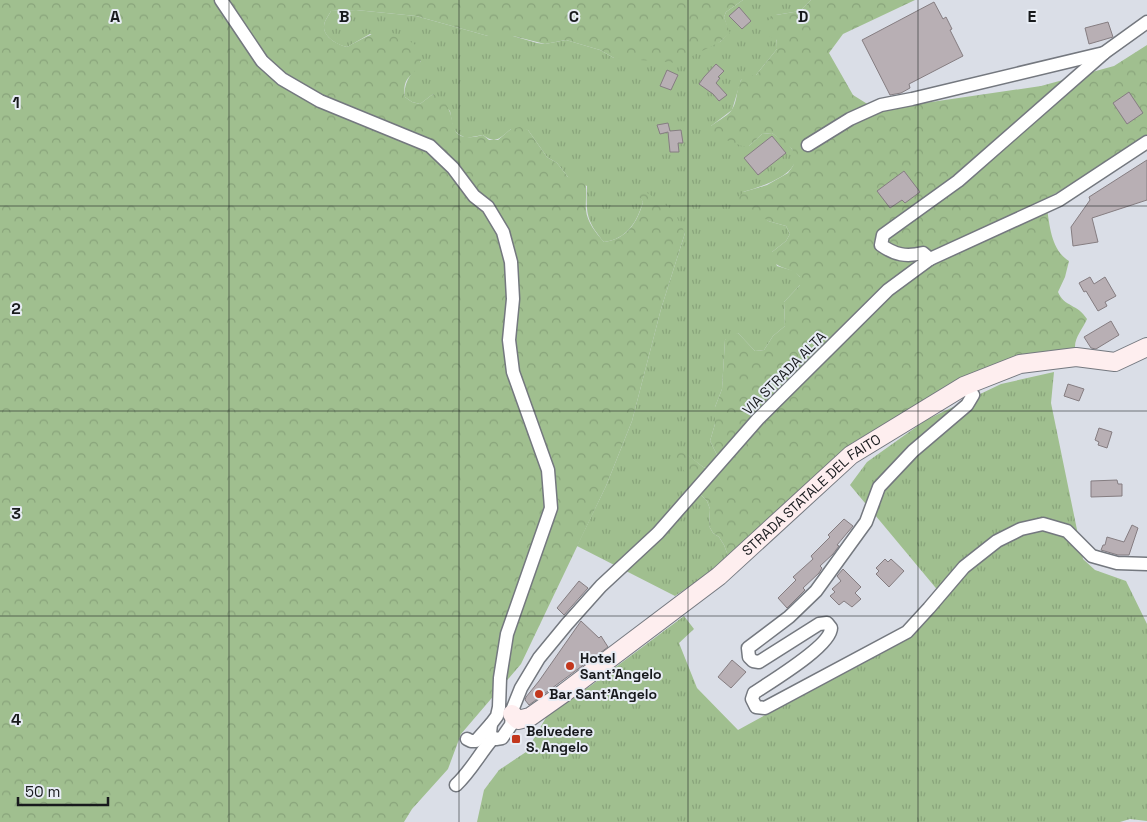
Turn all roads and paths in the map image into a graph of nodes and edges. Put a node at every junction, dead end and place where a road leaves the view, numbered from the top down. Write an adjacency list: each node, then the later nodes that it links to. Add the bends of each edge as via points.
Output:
1 (221, 0): 11 (street, via 262,60 282,79 320,101 430,146 453,168 474,196 488,207 503,232 511,262 513,299 509,340 513,372 548,470 551,508 507,634 499,707)
2 (1147, 22): 3 (street)
3 (1104, 53): 5 (street, via 880,105); 6 (street, via 958,181 883,235 881,245 892,253 909,256 923,253)
4 (1147, 142): 6 (street, VIA STRADA ALTA, via 1059,200)
5 (808, 145)
6 (930, 259): 10 (street, VIA STRADA ALTA, via 888,290 758,419 658,533 601,586 539,658 521,688)
7 (1147, 348): 8 (street, STRADA STATALE DEL FAITO, via 1115,362 1076,357 1020,364)
8 (964, 386): 9 (street, via 973,395 967,406 914,451 879,487 866,522 816,591 789,617 748,648 749,657 753,662 759,662 819,624 827,623 831,628 828,638 800,662 754,693 752,699 756,708 766,708 907,632 964,567 997,541 1021,529 1043,524 1067,531 1092,556 1118,563); 10 (street, STRADA STATALE DEL FAITO, via 851,455 719,576 564,693 530,717 518,720)
9 (1147, 564)
10 (513, 711): 12 (street, VIA STRADA ALTA, via 511,725 504,736)
11 (491, 724): 12 (street); 13 (street, via 476,740)
12 (493, 738): 14 (street)
13 (467, 739)
14 (456, 785)

